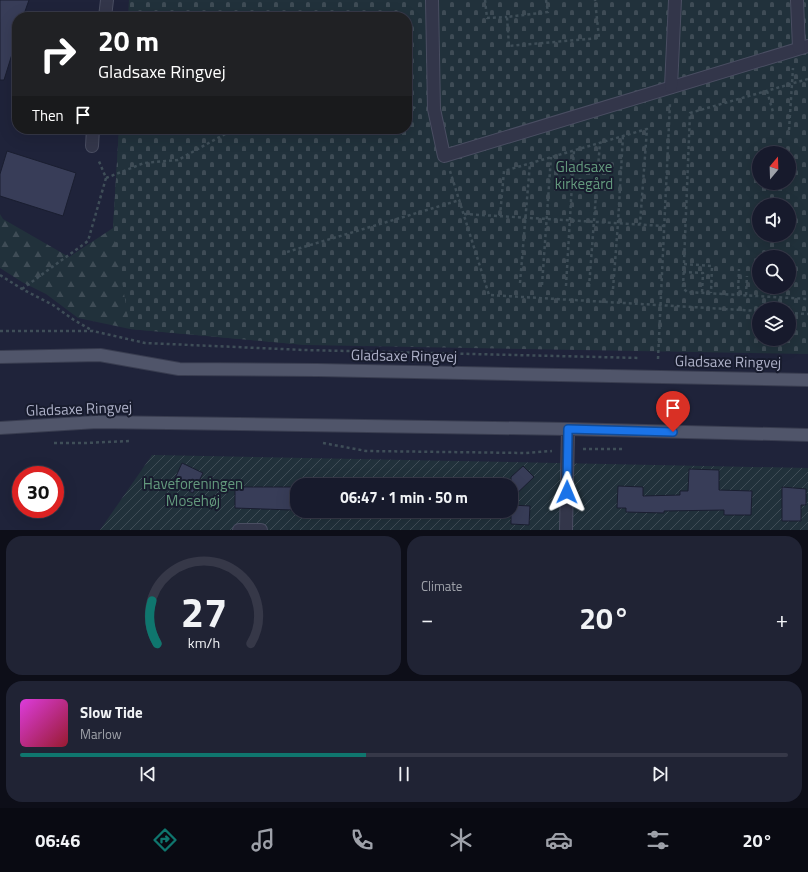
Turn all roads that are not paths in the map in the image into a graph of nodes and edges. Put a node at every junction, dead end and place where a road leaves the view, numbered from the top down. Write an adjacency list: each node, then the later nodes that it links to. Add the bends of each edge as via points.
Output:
1 (107, 0): 5 (street)
2 (432, 0): 7 (street, via 434,109 444,156)
3 (675, 0): 7 (street)
4 (797, 0): 6 (street)
5 (106, 12)
6 (801, 48): 7 (street)
7 (671, 87)
8 (93, 134): 9 (street)
9 (92, 146)
10 (0, 357): 11 (main road, Gladsaxe Ringvej, via 100,355 179,369)
11 (808, 380)
12 (0, 428): 13 (main road, Gladsaxe Ringvej, via 97,422)
13 (568, 429): 14 (main road, Gladsaxe Ringvej); 17 (street)
14 (808, 435)
15 (238, 530): 16 (street)
16 (260, 530)
17 (566, 530)

